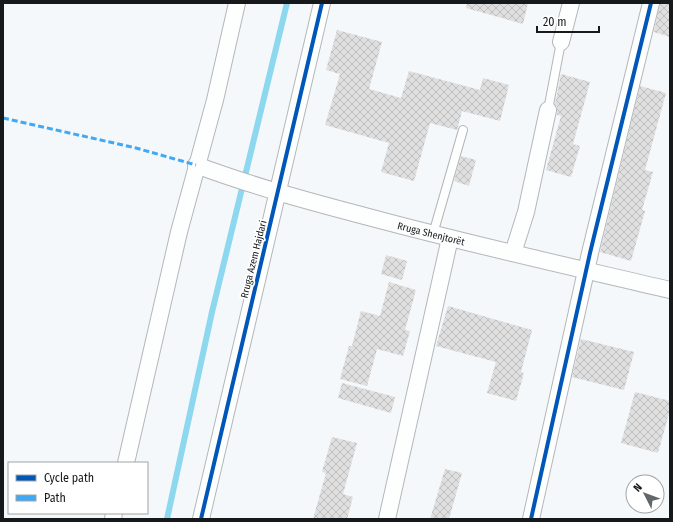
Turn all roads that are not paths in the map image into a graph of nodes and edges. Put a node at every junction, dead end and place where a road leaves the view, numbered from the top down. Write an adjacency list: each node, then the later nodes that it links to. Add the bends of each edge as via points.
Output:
1 (238, 3): 8 (street, via 215,100)
2 (322, 3): 9 (street, Rruga Azem Hajdari)
3 (571, 3): 5 (street)
4 (651, 3): 13 (street)
5 (561, 42): 6 (lane)
6 (548, 110): 12 (street, via 526,212)
7 (463, 130): 10 (lane)
8 (196, 165): 9 (street, Rruga Shenjtorët); 15 (street)
9 (276, 193): 10 (street, Rruga Shenjtorët); 16 (street, Rruga Azem Hajdari)
10 (434, 234): 11 (street, Rruga Shenjtorët)
11 (450, 238): 12 (street, Rruga Shenjtorët); 17 (street)
12 (513, 253): 13 (street, Rruga Shenjtorët)
13 (586, 272): 14 (street, Rruga Shenjtorët); 18 (street)
14 (670, 290)
15 (126, 462)
16 (201, 519)
17 (387, 519)
18 (531, 519)

